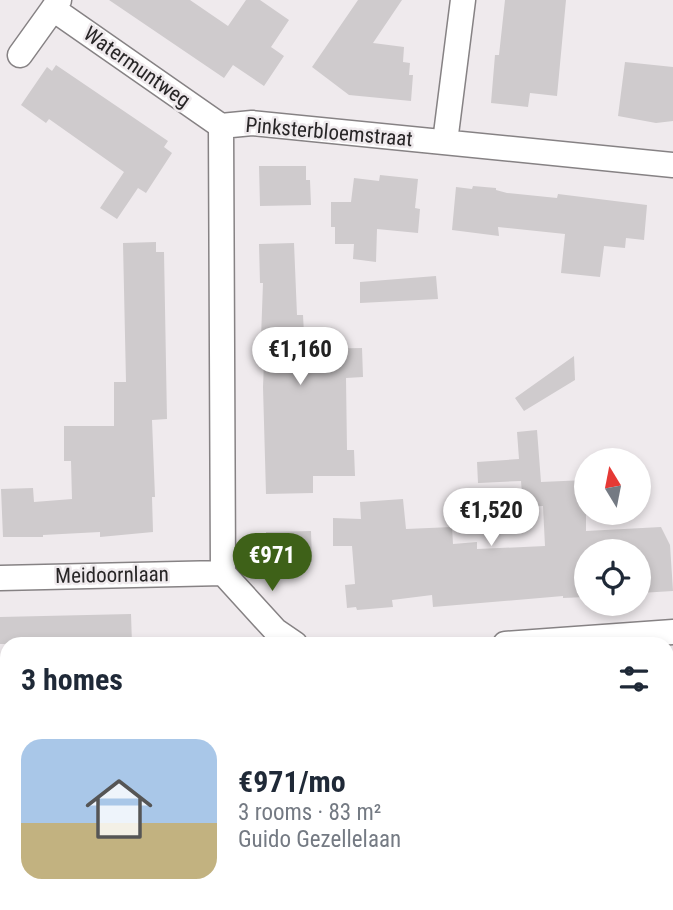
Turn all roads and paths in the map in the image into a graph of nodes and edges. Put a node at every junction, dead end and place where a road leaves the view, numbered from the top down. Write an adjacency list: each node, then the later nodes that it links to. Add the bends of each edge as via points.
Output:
1 (463, 0): 5 (street)
2 (56, 4): 3 (street, Watermuntweg); 4 (street, Watermuntweg)
3 (20, 55)
4 (221, 126): 5 (street, Pinksterbloemstraat, via 252,123); 7 (street, Pinksterbloemstraat)
5 (445, 142): 6 (street, Pinksterbloemstraat)
6 (673, 165)
7 (223, 573): 8 (street, Meidoornlaan); 10 (street)
8 (0, 578)
9 (673, 632): 11 (street)
10 (285, 637)
11 (603, 637)

